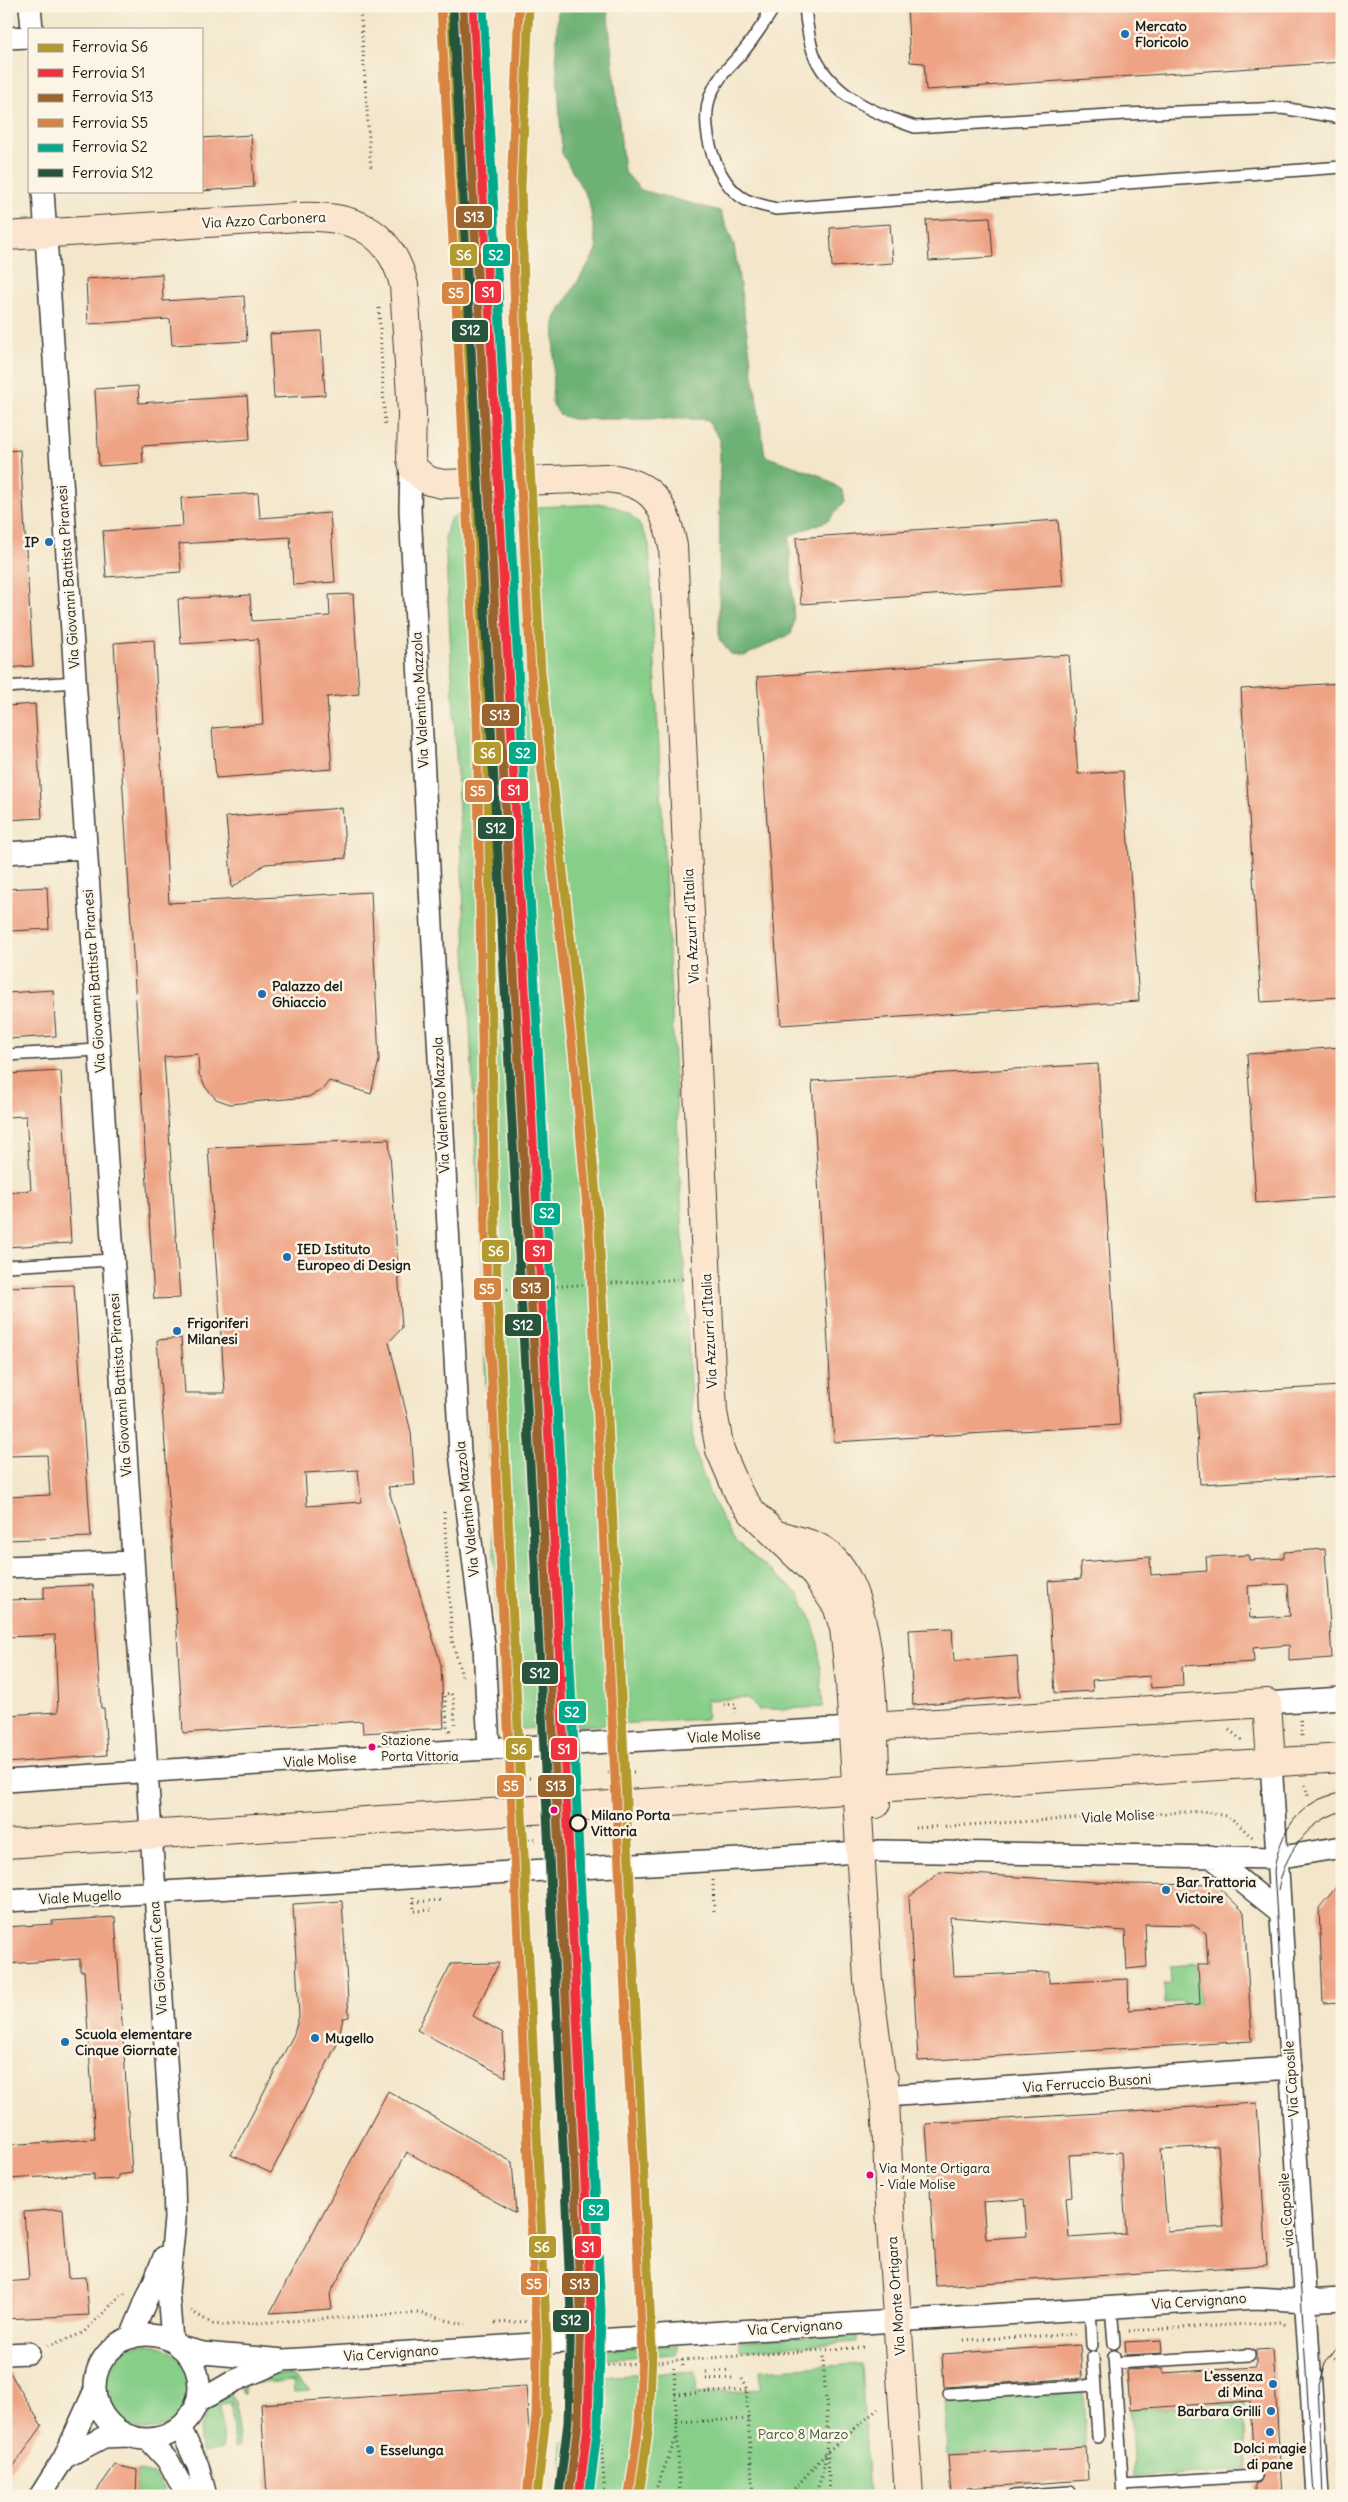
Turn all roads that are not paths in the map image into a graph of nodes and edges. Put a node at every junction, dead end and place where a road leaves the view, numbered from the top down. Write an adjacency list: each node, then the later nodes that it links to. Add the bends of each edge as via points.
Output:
1 (30, 6): 6 (street)
2 (767, 6): 5 (lane)
3 (775, 6): 5 (lane)
4 (805, 6): 9 (lane, via 817,62 833,82 853,100 883,116 915,127 1282,108)
5 (766, 20): 10 (lane, via 723,72 710,96 708,126 713,161 727,184 746,200 776,208)
6 (32, 28)
7 (28, 37): 8 (street)
8 (6, 38)
9 (1342, 118)
10 (1342, 167)
11 (43, 192): 12 (street, Via Giovanni Battista Piranesi)
12 (45, 233): 13 (street, Via Azzo Carbonera); 14 (street, Via Azzo Carbonera, via 308,216 344,219 360,225 390,251 400,269 404,285); 17 (street, Via Giovanni Battista Piranesi)
13 (6, 236)
14 (412, 412): 15 (street, Via Azzo Carbonera); 16 (street, Via Azzurri d'Italia, via 417,442 428,462 448,476)
15 (411, 459): 16 (street, Via Azzurri d'Italia, via 417,472 429,481 443,484); 30 (street, Via Valentino Mazzola, via 410,510 459,1443 484,1645)
16 (467, 482): 29 (street, Via Azzurri d'Italia, via 626,479 643,487 667,516 674,556 713,1412 727,1472 752,1512 774,1534 811,1544 830,1555 844,1571 862,1617 866,1640)
17 (75, 682): 18 (lane); 19 (street, Via Giovanni Battista Piranesi)
18 (6, 687)
19 (85, 848): 20 (street); 21 (street, Via Giovanni Battista Piranesi)
20 (6, 853)
21 (98, 1050): 22 (lane); 23 (street, Via Giovanni Battista Piranesi)
22 (6, 1055)
23 (112, 1260): 24 (lane); 25 (street, Via Giovanni Battista Piranesi)
24 (6, 1266)
25 (132, 1562): 26 (street); 33 (street, Via Giovanni Battista Piranesi)
26 (6, 1567)
27 (1342, 1698): 28 (street, Viale Molise)
28 (1267, 1703): 29 (street, Viale Molise); 32 (street)
29 (863, 1728): 30 (street, Viale Molise); 35 (street)
30 (490, 1748): 33 (street, Viale Molise)
31 (1342, 1758): 32 (street)
32 (1271, 1762): 35 (street); 41 (street)
33 (146, 1771): 34 (street); 36 (street, Via Giovanni Cena)
34 (6, 1781)
35 (866, 1789): 36 (street); 39 (street)
36 (150, 1835): 37 (street); 42 (street, Via Giovanni Cena)
37 (6, 1844)
38 (1342, 1847): 41 (street)
39 (870, 1852): 40 (street); 42 (street); 46 (street, Via Monte Ortigara, via 886,1981)
40 (1210, 1856): 41 (street); 44 (street)
41 (1277, 1858): 44 (street, Via Caposile)
42 (154, 1893): 43 (street, Viale Mugello); 47 (street, Via Giovanni Cena, via 174,2181)
43 (6, 1901)
44 (1280, 1912): 45 (street, Via Caposile)
45 (1291, 2068): 46 (street, Via Ferruccio Busoni); 49 (street, Via Caposile)
46 (884, 2096): 52 (street, Via Monte Ortigara)
47 (173, 2234): 53 (street, Via Giovanni Cena); 55 (street, Via Giovanni Cena, via 168,2291)
48 (1342, 2299): 49 (street, Via Cervignano)
49 (1306, 2301): 50 (street, Via Cervignano, via 1266,2297); 78 (street, Via Caposile)
50 (1111, 2307): 51 (street, Via Cervignano); 54 (lane)
51 (1090, 2308): 52 (street, Via Cervignano); 56 (lane)
52 (898, 2320): 61 (street, Via Cervignano); 76 (street, Via Monte Ortigara)
53 (131, 2336): 55 (street, via 154,2335); 63 (street, via 114,2346 101,2360)
54 (1114, 2343)
55 (178, 2344): 61 (street, Via Cervignano, via 203,2353); 65 (street, Via Giovanni Cena, via 194,2364 198,2377)
56 (1092, 2344)
57 (29, 2353): 58 (street)
58 (6, 2354)
59 (1249, 2355): 71 (lane, via 1114,2360)
60 (1093, 2357): 62 (lane)
61 (284, 2360): 65 (street, Via Cervignano, via 234,2381)
62 (1094, 2385): 64 (lane); 67 (lane)
63 (94, 2392): 68 (street, via 103,2416 112,2426); 69 (street)
64 (949, 2394)
65 (196, 2403): 66 (street, Via Giovanni Cena)
66 (180, 2427): 68 (street, via 166,2435); 75 (street, via 198,2466)
67 (1098, 2437)
68 (138, 2438): 69 (street, via 104,2437); 74 (street, via 169,2462)
69 (64, 2458): 73 (street)
70 (1256, 2476): 71 (lane)
71 (1122, 2490)
72 (1070, 2492): 77 (lane)
73 (40, 2496)
74 (187, 2496)
75 (206, 2496)
76 (909, 2496)
77 (1014, 2496)
78 (1318, 2496)

